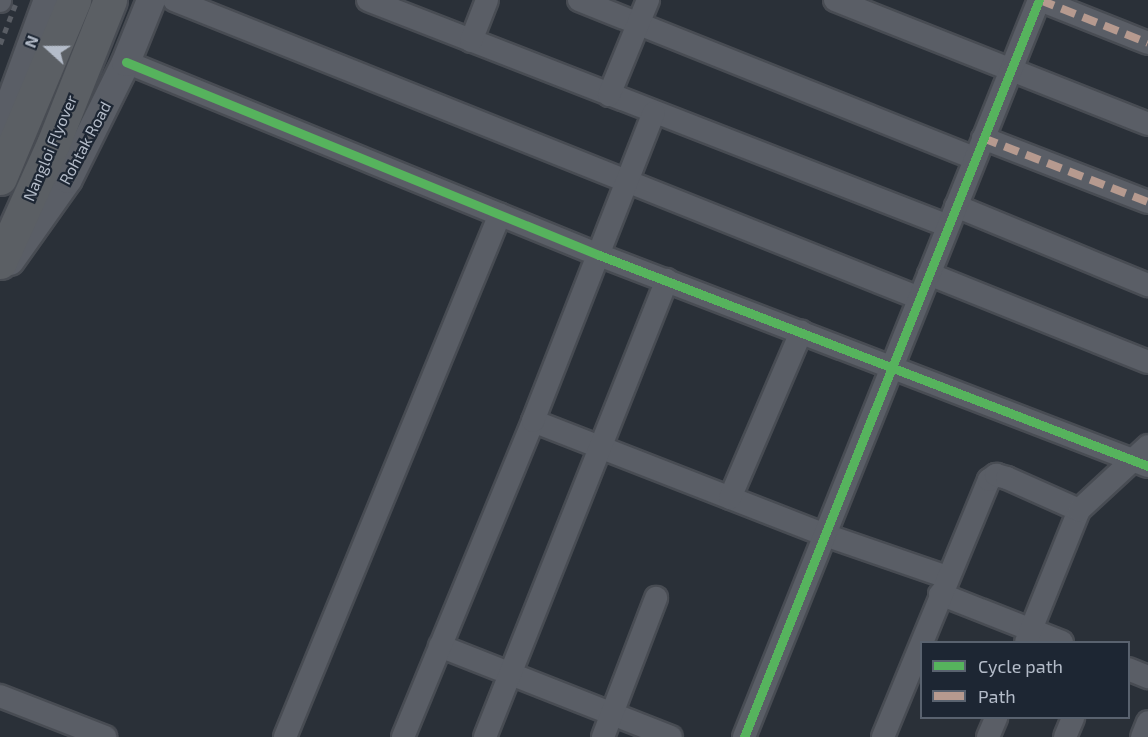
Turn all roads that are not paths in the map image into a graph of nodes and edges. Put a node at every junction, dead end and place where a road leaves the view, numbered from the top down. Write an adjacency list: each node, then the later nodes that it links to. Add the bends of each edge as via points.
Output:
1 (48, 0): 20 (street)
2 (74, 0): 20 (highway, Nangloi Flyover)
3 (110, 0): 28 (highway, Nangloi Flyover, via 53,144)
4 (151, 0): 15 (street, Rohtak Road)
5 (174, 0): 23 (street)
6 (368, 0): 13 (street)
7 (487, 0): 13 (street)
8 (579, 0): 12 (street)
9 (648, 0): 12 (street)
10 (835, 0): 16 (street)
11 (1040, 0): 14 (street); 16 (street)
12 (638, 24): 17 (street); 21 (street)
13 (471, 41): 17 (street)
14 (1148, 43)
15 (126, 62): 25 (street); 30 (street, Rohtak Road, via 68,179)
16 (1010, 72): 19 (street); 21 (street)
17 (609, 95): 18 (street)
18 (654, 113): 23 (street); 26 (street)
19 (1148, 124)
20 (11, 132): 22 (highway, Nangloi Flyover)
21 (979, 148): 24 (street); 26 (street)
22 (0, 178)
23 (626, 180): 27 (street); 33 (street)
24 (1148, 202)
25 (500, 214): 27 (street); 59 (street)
26 (952, 216): 29 (street); 32 (street)
27 (599, 255): 31 (street); 37 (street)
28 (0, 262)
29 (929, 274): 33 (street); 35 (street)
30 (0, 276)
31 (667, 280): 34 (street); 38 (street)
32 (1148, 285)
33 (920, 298): 36 (street)
34 (801, 332): 36 (street); 40 (street)
35 (1148, 362)
36 (892, 366): 39 (street); 42 (street)
37 (533, 421): 38 (street); 49 (street)
38 (599, 447): 40 (street); 51 (street)
39 (1143, 457): 41 (street)
40 (730, 498): 42 (street)
41 (1079, 510): 43 (street, via 996,475 989,480); 45 (street)
42 (825, 535): 43 (street); 64 (street)
43 (943, 586): 45 (street); 46 (street)
44 (656, 598): 54 (street)
45 (1028, 636): 47 (street)
46 (921, 641)
47 (1056, 641)
48 (920, 644): 65 (street)
49 (440, 646): 51 (street); 60 (street)
50 (1130, 670): 52 (street)
51 (511, 674): 54 (street); 61 (street)
52 (1148, 676)
53 (0, 696): 58 (street)
54 (612, 714): 62 (street); 63 (street)
55 (995, 719): 66 (street)
56 (1072, 719): 67 (street)
57 (1148, 722): 68 (street)
58 (105, 737)
59 (285, 737)
60 (403, 737)
61 (485, 737)
62 (603, 737)
63 (670, 737)
64 (744, 737)
65 (883, 737)
66 (988, 737)
67 (1065, 737)
68 (1142, 737)

